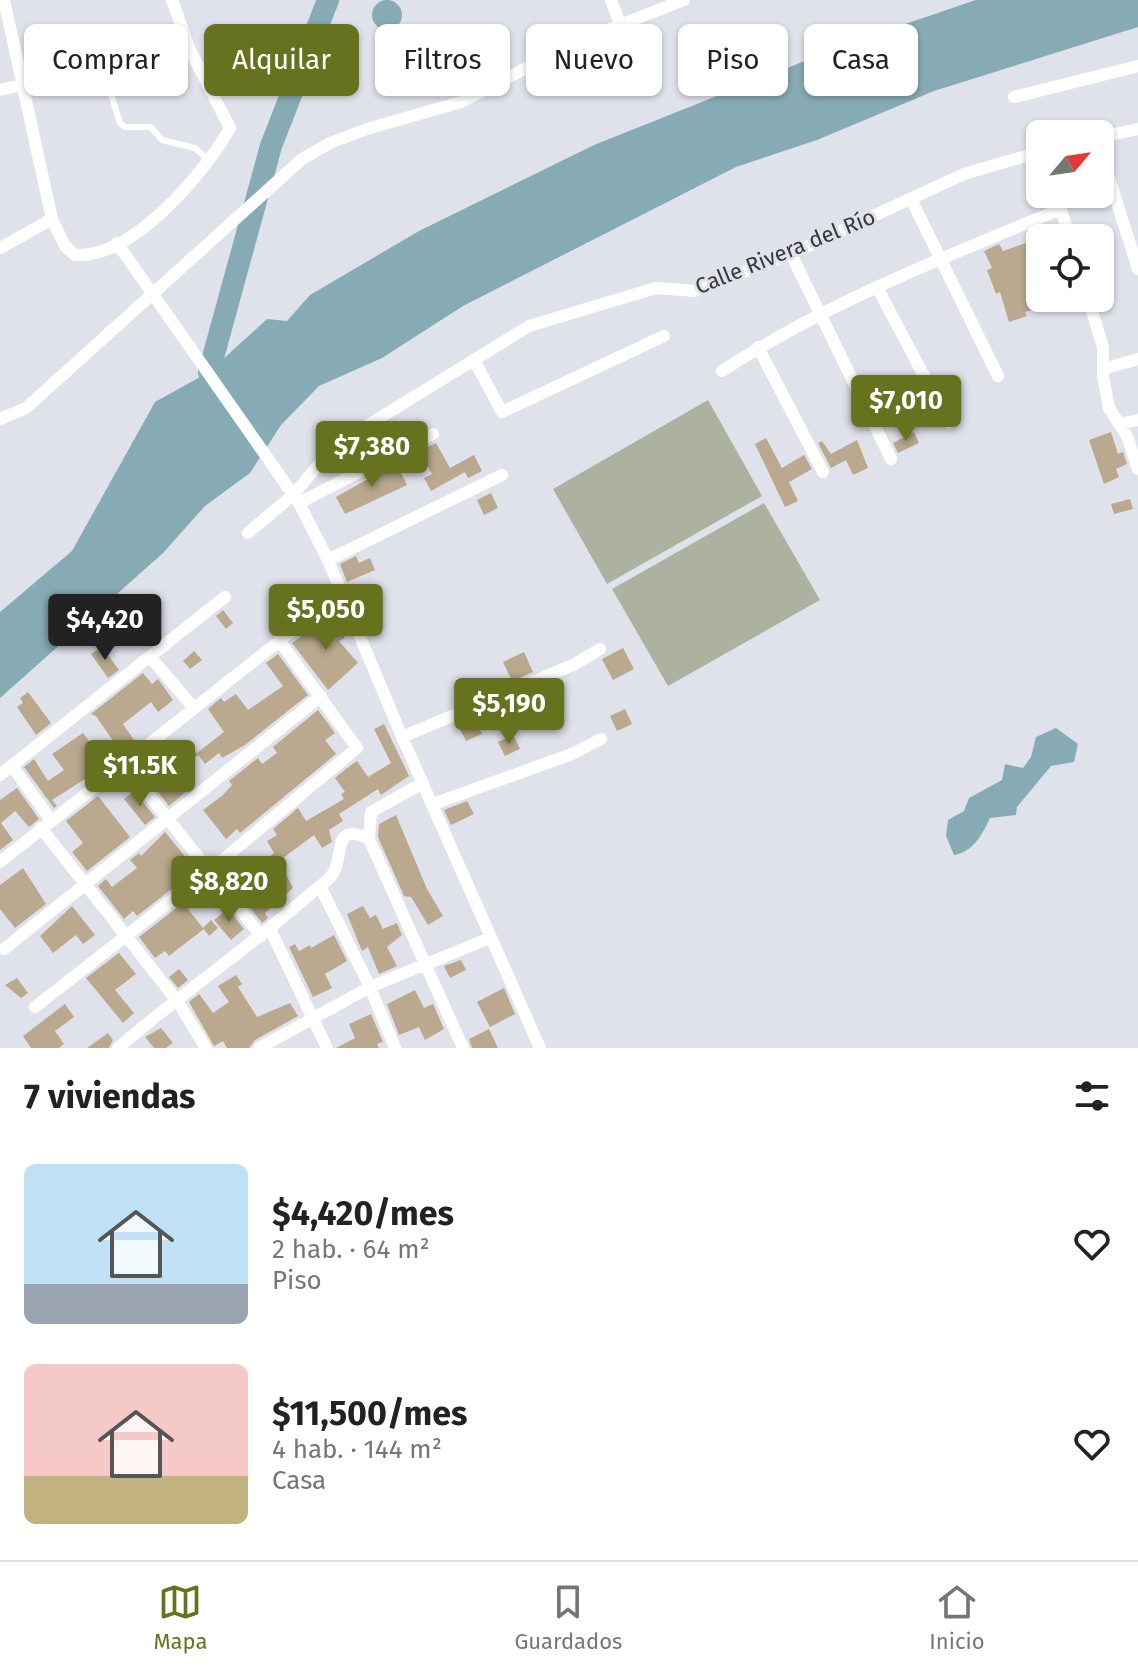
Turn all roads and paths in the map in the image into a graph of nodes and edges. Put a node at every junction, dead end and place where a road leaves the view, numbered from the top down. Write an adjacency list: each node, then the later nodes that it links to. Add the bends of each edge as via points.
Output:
1 (4, 0): 8 (street)
2 (172, 0): 15 (street, via 190,50 230,128)
3 (611, 0): 5 (street)
4 (684, 0): 5 (street)
5 (620, 24)
6 (1138, 66): 11 (street)
7 (526, 68): 27 (street, via 461,102 367,129 302,159)
8 (22, 85): 9 (street); 19 (street)
9 (0, 90)
10 (110, 96): 15 (lane, via 125,127 151,127 162,140 195,148)
11 (1014, 97)
12 (1138, 129): 13 (street)
13 (1114, 134)
14 (1026, 156): 17 (street, Calle Rivera del Río, via 964,174)
15 (208, 160): 21 (street, via 173,204)
16 (1114, 193): 25 (street)
17 (911, 199): 23 (street, Calle Rivera del Río); 24 (street)
18 (1061, 209): 20 (street); 24 (street)
19 (52, 219): 21 (street, via 75,255 87,256); 22 (street)
20 (1066, 224)
21 (117, 243): 27 (street)
22 (0, 248)
23 (791, 254): 29 (street); 33 (street, Calle Rivera del Río, via 695,291 656,288 529,326)
24 (942, 259): 26 (street); 36 (street)
25 (1138, 269)
26 (878, 289): 29 (street); 39 (street)
27 (152, 297): 37 (street, via 26,408); 46 (street)
28 (1092, 312): 34 (street, via 1103,347)
29 (822, 316): 31 (street); 42 (street)
30 (664, 336): 33 (street, via 502,412)
31 (758, 347): 35 (street); 44 (street)
32 (1138, 359): 34 (street)
33 (474, 360): 46 (street, Calle Rivera del Río, via 334,446)
34 (1103, 369): 40 (street, via 1109,408)
35 (722, 371)
36 (998, 376)
37 (0, 419)
38 (1138, 420): 40 (street)
39 (949, 423)
40 (1119, 424): 43 (street)
41 (433, 434): 46 (street)
42 (891, 459)
43 (1138, 469)
44 (823, 472)
45 (502, 475): 48 (street)
46 (297, 498): 47 (street); 48 (street)
47 (248, 533)
48 (328, 560): 49 (street)
49 (340, 593): 51 (street); 56 (street)
50 (225, 597): 53 (street)
51 (279, 640): 54 (street); 55 (street)
52 (600, 649): 56 (street)
53 (151, 658): 55 (street); 59 (street)
54 (321, 696): 63 (street); 67 (street, via 357,748)
55 (194, 708): 58 (street)
56 (402, 737): 61 (street)
57 (601, 739): 62 (street)
58 (124, 764): 63 (street); 64 (street)
59 (12, 766): 60 (street); 64 (street)
60 (0, 775)
61 (423, 783): 62 (street); 65 (street, via 371,812)
62 (433, 804): 72 (street)
63 (168, 819): 67 (street); 68 (street)
64 (46, 824): 66 (street); 68 (street)
65 (369, 839): 69 (street, via 348,834 333,874); 74 (street)
66 (0, 862)
67 (209, 871): 70 (street); 71 (street)
68 (85, 882): 71 (street); 73 (street)
69 (320, 886): 70 (street); 75 (street)
70 (266, 933): 76 (street); 78 (street)
71 (127, 934): 76 (street); 77 (street)
72 (490, 938): 74 (street); 85 (street)
73 (4, 949)
74 (426, 963): 75 (street); 84 (street)
75 (370, 987): 78 (street); 83 (street)
76 (178, 1002): 79 (street); 80 (street)
77 (35, 1007)
78 (313, 1016): 81 (street); 82 (street)
79 (125, 1046)
80 (206, 1048)
81 (259, 1048)
82 (327, 1048)
83 (395, 1048)
84 (463, 1048)
85 (540, 1048)

